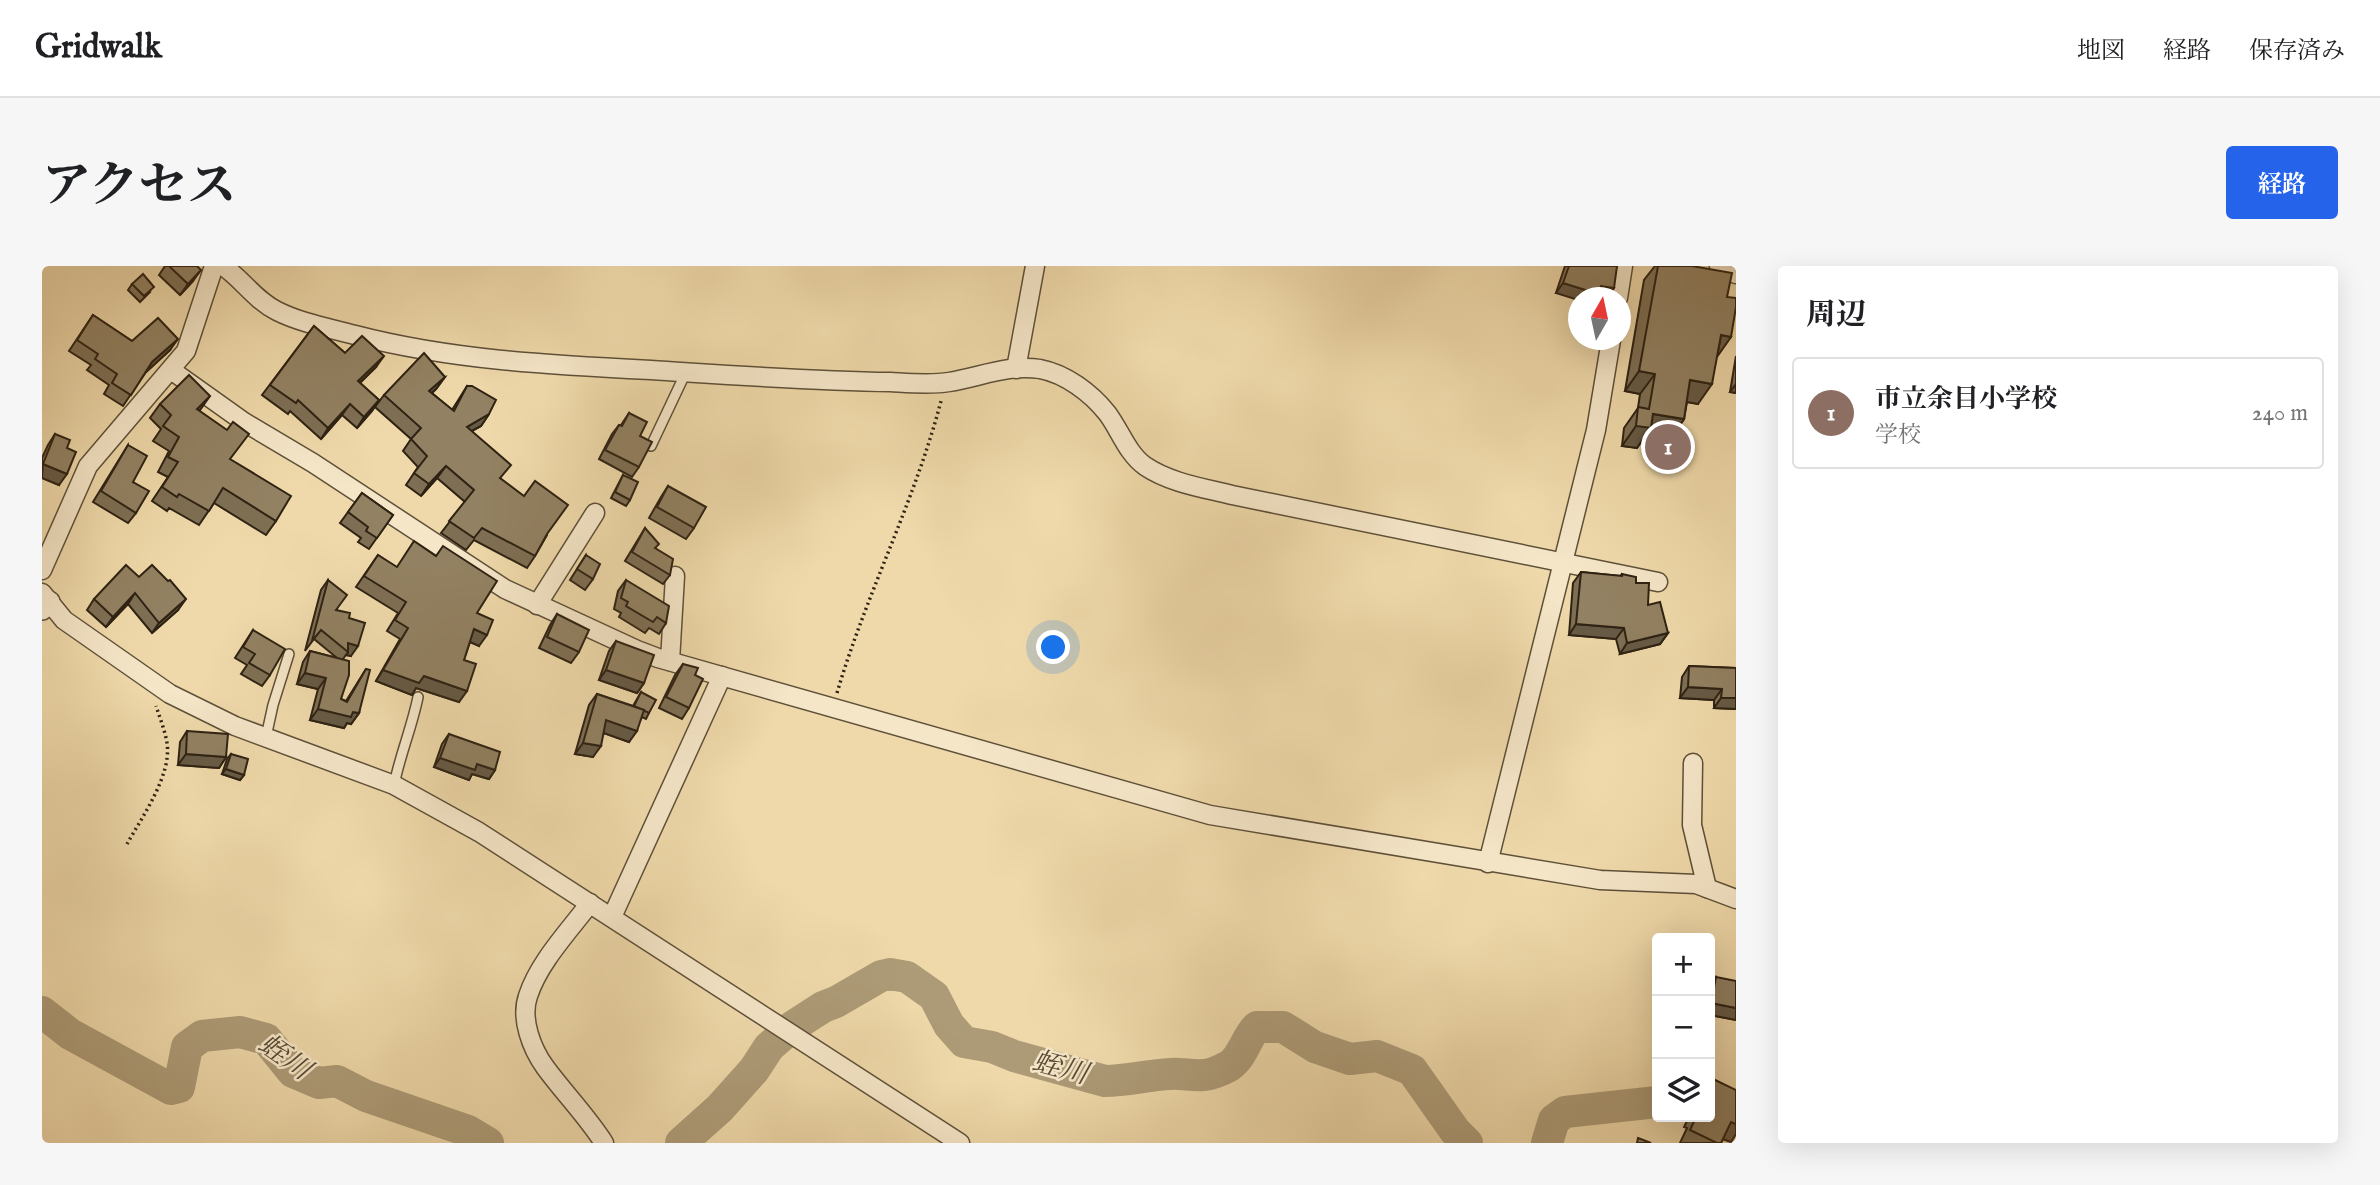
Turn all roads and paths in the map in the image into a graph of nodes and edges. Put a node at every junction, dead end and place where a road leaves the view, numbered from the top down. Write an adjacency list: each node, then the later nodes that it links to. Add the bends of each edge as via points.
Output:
1 (214, 266): 10 (street, via 186,351)
2 (223, 266): 11 (street, via 261,303 279,312 402,347 569,366)
3 (1035, 266): 9 (street)
4 (1623, 266): 7 (street)
5 (1718, 266): 6 (street)
6 (1736, 274)
7 (1620, 287)
8 (1609, 350): 15 (street, via 1596,430)
9 (1016, 369): 12 (street); 15 (street, via 1050,372 1083,390 1144,465 1168,478)
10 (171, 370): 16 (street, via 88,467); 20 (street, via 244,422)
11 (686, 372): 12 (street); 13 (lane)
12 (946, 382): 26 (path, via 930,445 852,640)
13 (651, 446)
14 (595, 513): 20 (street)
15 (1564, 562): 18 (street); 31 (street)
16 (42, 570)
17 (675, 576): 22 (street)
18 (1658, 582)
19 (44, 601): 24 (street)
20 (537, 605): 22 (street)
21 (289, 654): 27 (lane)
22 (670, 661): 23 (street)
23 (722, 676): 26 (street); 35 (street)
24 (157, 685): 27 (street); 30 (path, via 154,700 167,746 165,768)
25 (418, 697): 29 (lane)
26 (833, 707): 31 (street, via 1210,815)
27 (266, 737): 29 (street)
28 (1693, 763): 32 (street, via 1692,825)
29 (394, 785): 34 (street, via 479,832)
30 (127, 844)
31 (1488, 863): 32 (street, via 1600,880)
32 (1707, 888): 33 (street)
33 (1736, 900)
34 (590, 903): 35 (street); 36 (street, via 536,980 527,998 526,1023 543,1064)
35 (612, 917): 37 (street)
36 (604, 1143)
37 (960, 1143)

